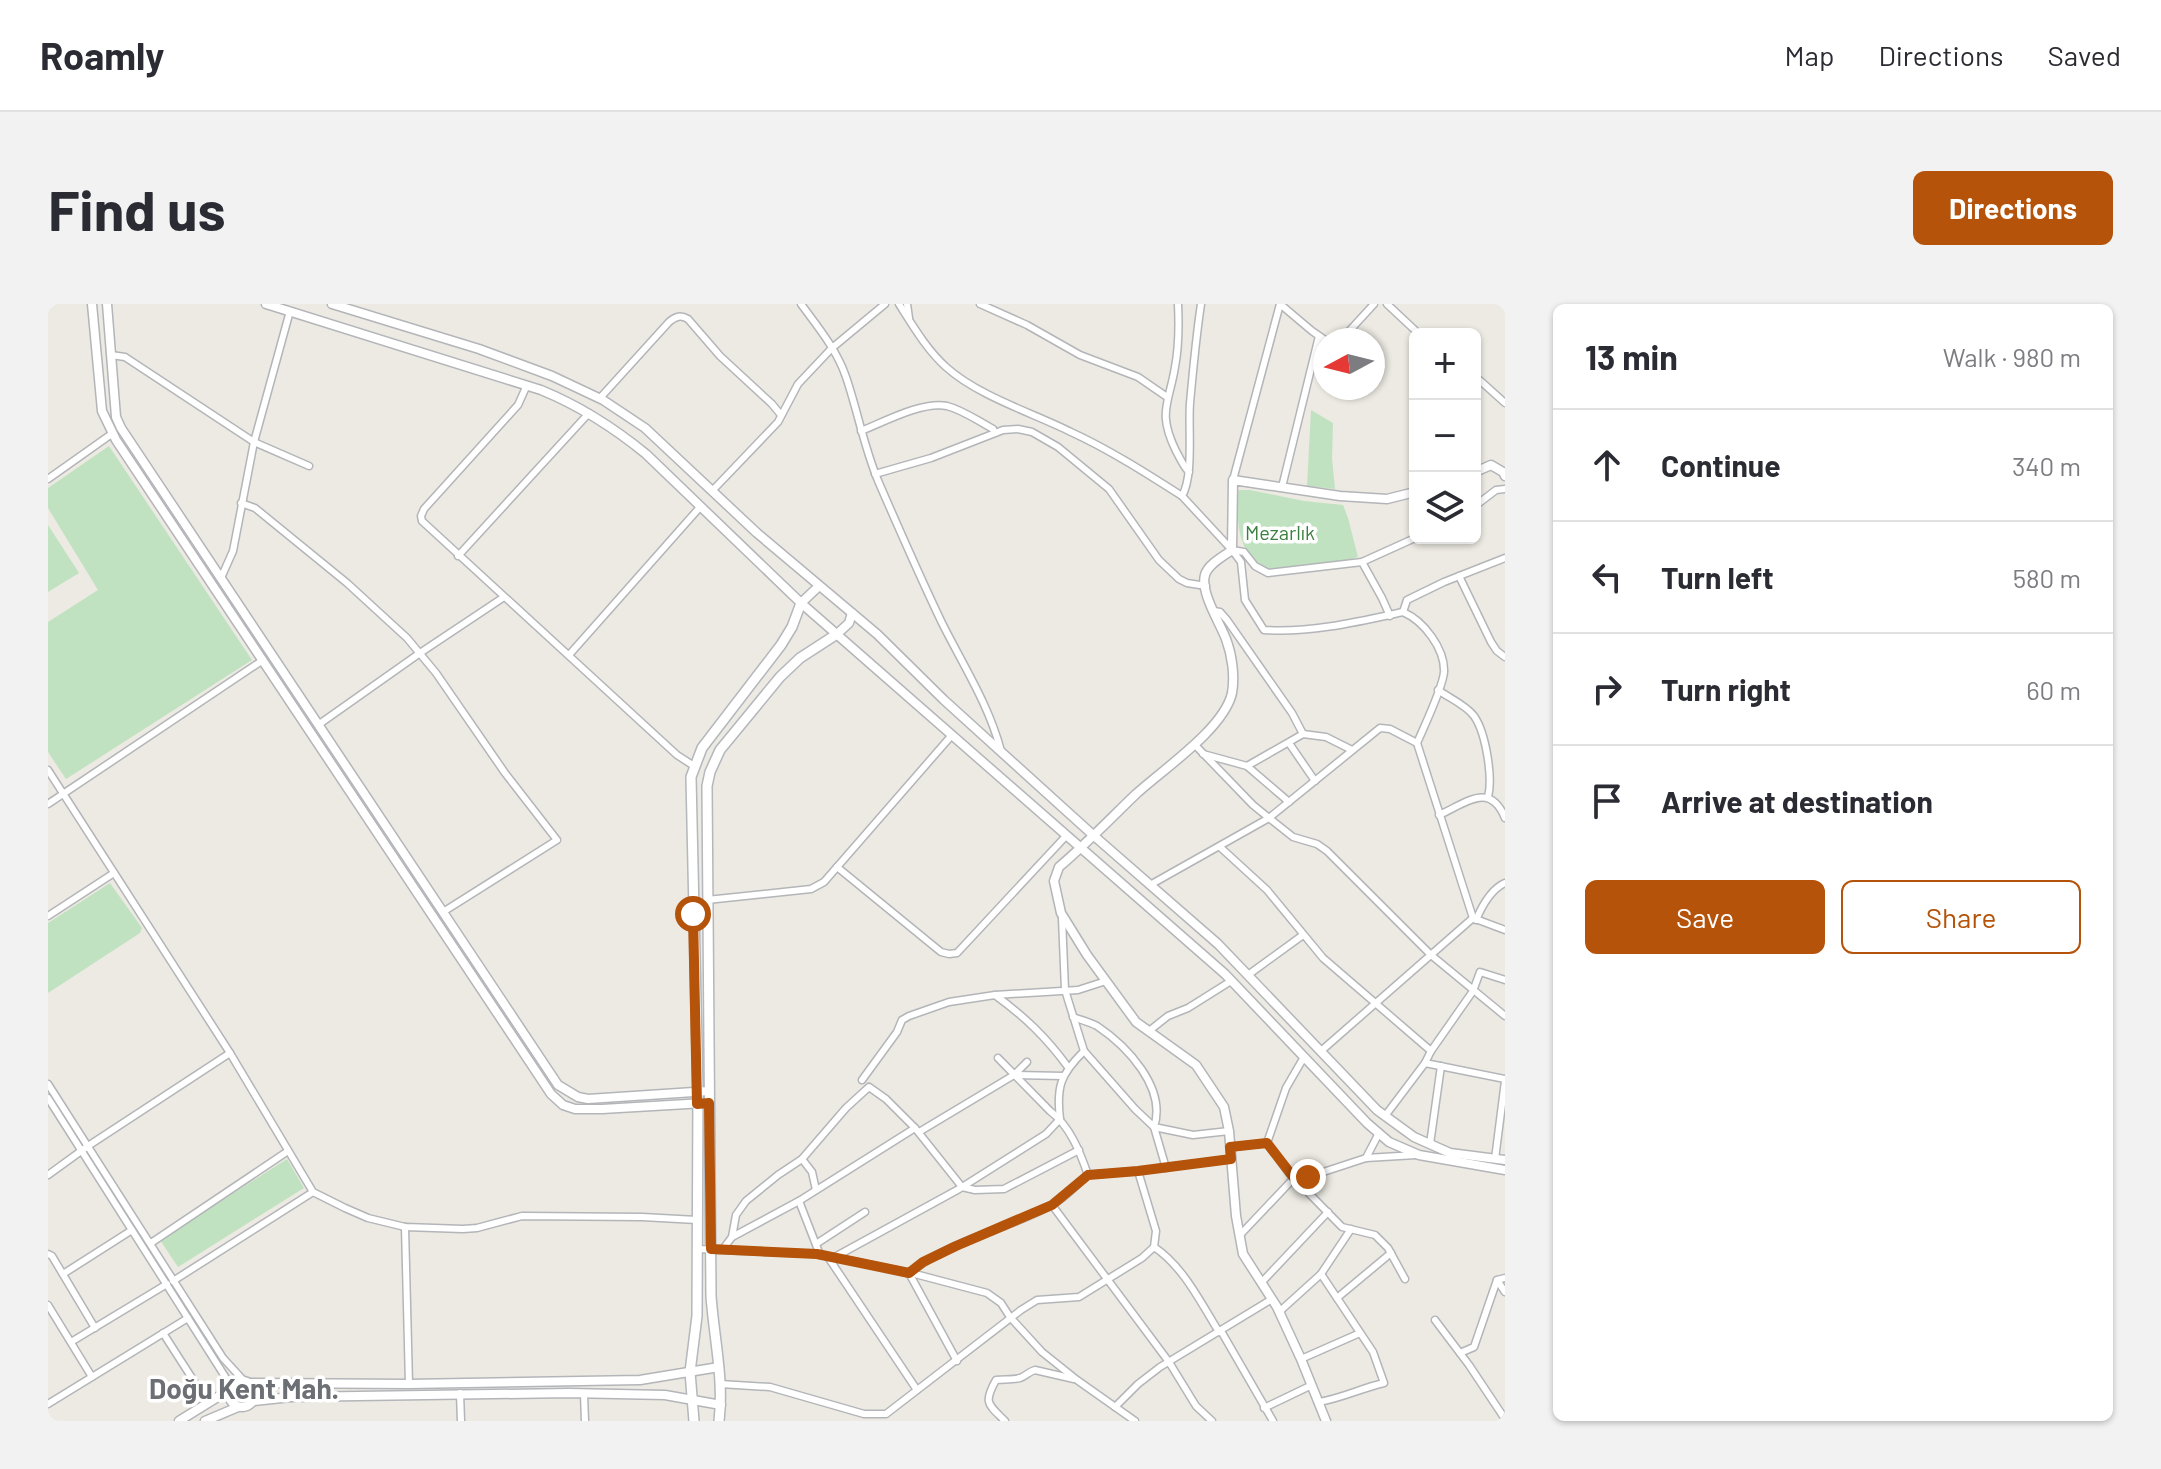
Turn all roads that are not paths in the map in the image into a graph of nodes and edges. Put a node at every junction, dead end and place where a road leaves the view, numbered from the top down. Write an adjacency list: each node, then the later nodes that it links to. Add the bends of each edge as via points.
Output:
1 (92, 304): 31 (street, via 102,411)
2 (107, 304): 21 (street)
3 (266, 304): 15 (street)
4 (332, 304): 26 (street, via 479,349)
5 (801, 304): 20 (street)
6 (885, 304): 20 (street)
7 (899, 304): 16 (street)
8 (907, 304): 16 (street)
9 (980, 304): 25 (street, via 1080,355 1138,377)
10 (1178, 304): 25 (street, via 1178,350)
11 (1201, 304): 36 (street)
12 (1280, 304): 19 (street); 40 (street)
13 (1374, 304): 17 (street)
14 (1387, 304): 18 (street)
15 (290, 311): 24 (street); 33 (street)
16 (910, 321): 45 (street, via 944,365 965,382 1073,432)
17 (1352, 328)
18 (1413, 328)
19 (1313, 331)
20 (832, 348): 29 (street, via 798,384); 30 (street)
21 (111, 355): 33 (street, via 125,357); 55 (street, via 121,428)
22 (1313, 372): 41 (street)
23 (1481, 381): 27 (street)
24 (527, 385): 28 (street); 51 (street, via 518,405 421,513 423,523)
25 (1167, 397): 36 (street, via 1167,430)
26 (600, 398): 29 (street, via 669,322 684,317); 43 (street, via 645,428)
27 (1505, 403)
28 (589, 413): 48 (street, via 646,454); 51 (street)
29 (781, 415): 43 (street)
30 (861, 431): 32 (street, via 938,405 958,410); 37 (street)
31 (113, 433): 39 (street); 68 (street)
32 (995, 433): 37 (street); 57 (street, via 1025,430 1058,447 1109,489 1159,560 1179,579)
33 (254, 442): 34 (street); 47 (street)
34 (309, 466)
35 (1481, 469): 38 (street, via 1491,465)
36 (1189, 472): 45 (street)
37 (875, 474): 77 (street)
38 (1505, 476)
39 (48, 479)
40 (1233, 480): 41 (street); 50 (street)
41 (1282, 487): 44 (street, via 1387,499)
42 (1505, 489): 46 (street)
43 (712, 491): 56 (street)
44 (1409, 494)
45 (1182, 496): 50 (street)
46 (1481, 501)
47 (241, 503): 55 (street, via 233,551); 65 (street, via 255,508 347,583)
48 (701, 506): 59 (street); 66 (street)
49 (1409, 541): 53 (street)
50 (1232, 550): 53 (street, via 1244,552 1268,573); 57 (street, via 1207,571); 63 (street, via 1241,562 1245,600 1264,630)
51 (458, 556): 58 (street)
52 (1505, 558): 54 (street)
53 (1362, 562): 63 (street)
54 (1459, 576): 61 (street, via 1407,600); 67 (street, via 1491,642)
55 (221, 578): 70 (street)
56 (819, 586): 59 (street); 62 (street)
57 (1206, 586): 60 (street)
58 (504, 597): 65 (street); 66 (street)
59 (801, 603): 64 (street); 79 (main road, via 781,645 709,737)
60 (1214, 611): 71 (street, via 1227,620); 75 (street, via 1233,667 1232,694 1225,711)
61 (1403, 612): 63 (street); 69 (street, via 1424,627 1439,650 1444,670)
62 (852, 613): 64 (street); 77 (street)
63 (1390, 616)
64 (837, 634): 72 (street); 98 (main road, via 780,677 714,761 707,786)
65 (420, 653): 70 (street); 99 (street, via 557,840)
66 (569, 655): 79 (street)
67 (1505, 657)
68 (263, 660): 83 (street); 136 (street, via 551,1094 575,1109)
69 (1438, 690): 74 (street); 84 (street, via 1478,722 1490,772)
70 (318, 725): 99 (street)
71 (1303, 734): 73 (street); 76 (street, via 1326,737)
72 (952, 735): 91 (street); 94 (street)
73 (1289, 743): 80 (street); 82 (street)
74 (1417, 743): 76 (street, via 1380,728); 87 (street)
75 (1195, 745): 78 (street); 90 (street)
76 (1352, 750): 82 (street)
77 (1001, 751): 90 (street)
78 (1203, 754): 80 (street); 88 (street)
79 (694, 766): 132 (main road)
80 (1247, 766): 85 (street)
81 (48, 770): 83 (street)
82 (1315, 781): 85 (street)
83 (63, 794): 86 (street); 95 (street)
84 (1488, 797): 87 (street); 89 (street)
85 (1289, 802): 88 (street)
86 (48, 804)
87 (1439, 815): 102 (street)
88 (1269, 818): 92 (street); 105 (street, via 1293,837 1327,851)
89 (1505, 818)
90 (1093, 835): 93 (street); 97 (street)
91 (1066, 836): 93 (street); 94 (street, via 953,954 941,952)
92 (1220, 847): 97 (street); 104 (street, via 1267,890)
93 (1081, 848): 100 (street, via 1059,867 1054,881); 109 (street)
94 (837, 867): 98 (street, via 811,889)
95 (114, 873): 101 (street); 120 (street)
96 (1505, 883): 102 (street)
97 (1150, 885): 106 (street)
98 (707, 900): 133 (main road)
99 (443, 912): 132 (street, via 566,1091 588,1099)
100 (1062, 914): 108 (street); 110 (street)
101 (48, 916)
102 (1474, 919): 103 (street); 105 (street)
103 (1505, 930)
104 (1303, 935): 106 (street); 113 (street)
105 (1431, 955): 111 (street); 113 (street)
106 (1248, 975): 118 (street)
107 (1505, 980): 111 (street, via 1480,972)
108 (1106, 981): 110 (street); 116 (street)
109 (1231, 981): 116 (street); 121 (street)
110 (1065, 990): 112 (street); 115 (street)
111 (1473, 991): 114 (street); 119 (street)
112 (995, 995): 126 (street, via 1024,1016); 129 (street, via 949,1002 902,1020)
113 (1376, 1003): 118 (street); 119 (street)
114 (1505, 1016)
115 (1073, 1017): 117 (street); 139 (street, via 1095,1025 1138,1062 1155,1094)
116 (1149, 1031): 141 (street, via 1196,1065 1224,1107)
117 (1084, 1051): 126 (street); 139 (street)
118 (1321, 1051): 137 (street)
119 (1431, 1051): 124 (street)
120 (230, 1053): 145 (street); 149 (street)
121 (1304, 1057): 142 (street); 143 (street, via 1286,1088)
122 (998, 1058): 127 (street)
123 (1027, 1062): 127 (street)
124 (1425, 1063): 125 (street); 137 (street)
125 (1441, 1066): 130 (street); 144 (street)
126 (1068, 1067): 128 (street)
127 (1014, 1075): 128 (street); 138 (street); 140 (street)
128 (1063, 1076): 138 (street)
129 (862, 1080)
130 (1505, 1080): 154 (street)
131 (48, 1084): 145 (street)
132 (698, 1091): 133 (street); 136 (main road)
133 (709, 1091): 135 (main road)
134 (48, 1098): 148 (street)
135 (709, 1103): 136 (street); 180 (main road)
136 (697, 1104): 170 (main road)
137 (1385, 1116): 144 (street)
138 (1060, 1119): 147 (street); 163 (street, via 1046,1134)
139 (1154, 1127): 141 (street, via 1193,1135); 156 (street)
140 (917, 1130): 152 (street, via 869,1087); 163 (street); 164 (street)
141 (1229, 1131): 146 (street)
142 (1379, 1133): 150 (street); 151 (street)
143 (1267, 1143): 146 (street); 162 (street)
144 (1430, 1144): 154 (street, via 1450,1153)
145 (88, 1146): 148 (street); 176 (street)
146 (1230, 1147): 153 (street)
147 (1079, 1150): 160 (street); 161 (street)
148 (81, 1151): 159 (street); 173 (street)
149 (288, 1151): 165 (street); 176 (street)
150 (1419, 1155): 151 (street); 157 (street)
151 (1366, 1158): 162 (street)
152 (802, 1159): 164 (street); 175 (street, via 746,1201 736,1215)
153 (1231, 1159): 156 (street); 174 (street)
154 (1500, 1160)
155 (1025, 1168): 160 (street)
156 (1166, 1168): 158 (street)
157 (1505, 1170)
158 (1138, 1171): 161 (street); 178 (street, via 1156,1231)
159 (48, 1175)
160 (1030, 1175): 163 (street, via 1004,1189)
161 (1088, 1175): 167 (street)
162 (1294, 1178): 169 (street); 174 (street)
163 (962, 1187): 184 (street)
164 (816, 1190): 166 (street)
165 (313, 1192): 171 (street, via 368,1218); 191 (street)
166 (799, 1201): 175 (street); 177 (street)
167 (1052, 1205): 185 (street, via 956,1246); 188 (street)
168 (865, 1212): 177 (street)
169 (1328, 1212): 172 (street); 192 (street)
170 (697, 1220): 171 (street, via 522,1216 477,1228); 179 (main road)
171 (405, 1227): 215 (street)
172 (1351, 1229): 182 (street, via 1375,1235); 187 (street)
173 (132, 1230): 186 (street); 191 (street)
174 (1240, 1235): 192 (street, via 1243,1254)
175 (732, 1237): 181 (street)
176 (151, 1243): 191 (street)
177 (816, 1244): 184 (street)
178 (1154, 1247): 188 (street); 202 (street, via 1166,1254)
179 (697, 1249): 180 (street); 211 (main road)
180 (711, 1249): 181 (street); 210 (main road)
181 (723, 1249): 184 (street)
182 (1391, 1253): 189 (street); 194 (street)
183 (48, 1254): 186 (street)
184 (827, 1257): 185 (street); 219 (street)
185 (909, 1273): 198 (street, via 987,1293); 208 (street)
186 (63, 1274): 201 (street)
187 (1321, 1274): 194 (street); 197 (street)
188 (1108, 1278): 198 (street, via 1079,1297 1037,1300); 209 (street)
189 (1405, 1279)
190 (1501, 1279): 193 (street); 206 (street, via 1474,1347)
191 (170, 1283): 199 (street); 201 (street); 214 (street, via 223,1358)
192 (1261, 1283): 195 (street)
193 (1505, 1292)
194 (1337, 1298): 204 (street)
195 (1272, 1299): 197 (street); 202 (street)
196 (48, 1305): 205 (street)
197 (1279, 1312): 207 (street)
198 (1010, 1317): 208 (street); 213 (street)
199 (188, 1318): 203 (street); 218 (street)
200 (1435, 1320): 206 (street)
201 (95, 1328): 205 (street)
202 (1220, 1331): 209 (street); 232 (street)
203 (163, 1333): 212 (street); 226 (street)
204 (1360, 1333): 207 (street); 224 (street, via 1384,1383)
205 (71, 1342): 212 (street)
206 (1460, 1353): 231 (street)
207 (1301, 1359): 217 (street)
208 (957, 1361): 219 (street)
209 (1169, 1362): 230 (street); 243 (street, via 1196,1406)
210 (719, 1367): 211 (street); 216 (main road)
211 (690, 1372): 215 (street, via 640,1380); 222 (main road)
212 (92, 1377): 227 (street)
213 (1077, 1380): 230 (street); 241 (street, via 1035,1370 1018,1379 996,1380 988,1404)
214 (247, 1382): 215 (street); 218 (street); 223 (street, via 256,1393)
215 (409, 1384)
216 (720, 1384): 228 (main road); 233 (street, via 770,1387)
217 (1312, 1385): 224 (street); 232 (street)
218 (230, 1388): 226 (street); 229 (street, via 231,1402)
219 (917, 1390): 233 (street)
220 (460, 1393): 221 (street); 223 (street); 237 (street)
221 (584, 1394): 222 (street); 238 (street)
222 (691, 1400): 228 (street); 239 (main road)
223 (254, 1401): 229 (street)
224 (1319, 1402): 245 (street)
225 (1505, 1402): 231 (street)
226 (208, 1403): 235 (street)
227 (48, 1404)
228 (721, 1405): 240 (main road)
229 (238, 1407): 236 (street)
230 (1115, 1407): 242 (street)
231 (1497, 1407): 234 (street)
232 (1264, 1408): 244 (street)
233 (884, 1417)
234 (1505, 1419)
235 (179, 1421)
236 (205, 1421)
237 (461, 1421)
238 (585, 1421)
239 (694, 1421)
240 (719, 1421)
241 (1005, 1421)
242 (1135, 1421)
243 (1212, 1421)
244 (1273, 1421)
245 (1326, 1421)

